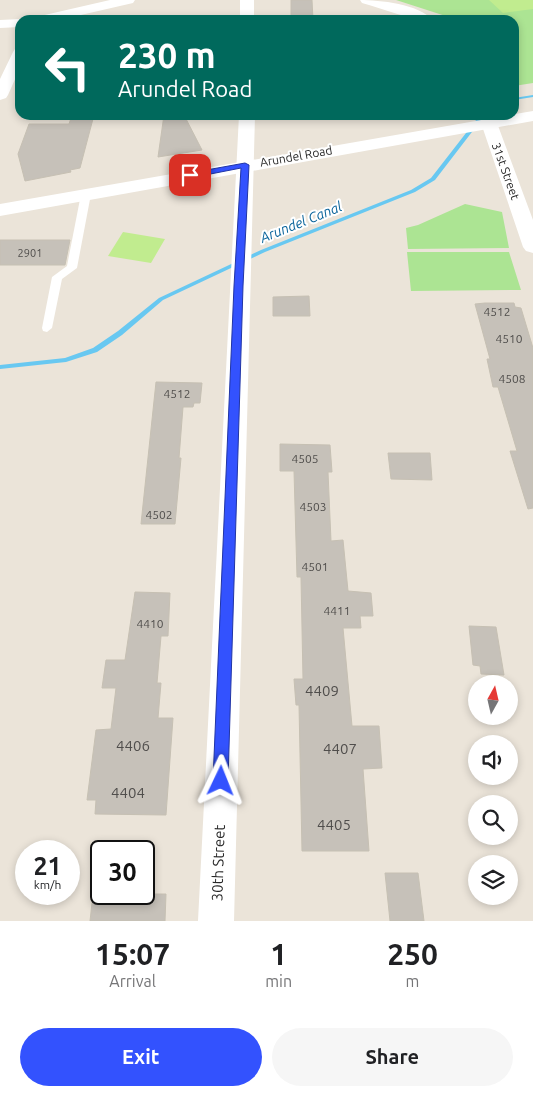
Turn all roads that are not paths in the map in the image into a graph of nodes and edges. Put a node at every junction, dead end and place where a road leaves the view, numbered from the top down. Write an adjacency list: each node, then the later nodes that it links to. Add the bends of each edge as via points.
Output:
1 (128, 0): 4 (street)
2 (247, 0): 5 (street)
3 (367, 0): 6 (street)
4 (63, 15)
5 (247, 15)
6 (414, 15)
7 (15, 23): 8 (street)
8 (0, 24)
9 (15, 62): 10 (street)
10 (0, 94)
11 (533, 116): 12 (street, Arundel Road)
12 (519, 118)
13 (247, 120): 16 (street, 30th Street)
14 (508, 120): 15 (street, Arundel Road)
15 (489, 123): 16 (street, Arundel Road); 19 (street, 31st Street)
16 (245, 165): 17 (street, Arundel Road); 21 (street, 30th Street)
17 (86, 194): 18 (street, Arundel Road); 20 (lane, via 72,268 56,277)
18 (0, 210)
19 (533, 247)
20 (47, 328)
21 (216, 921)

